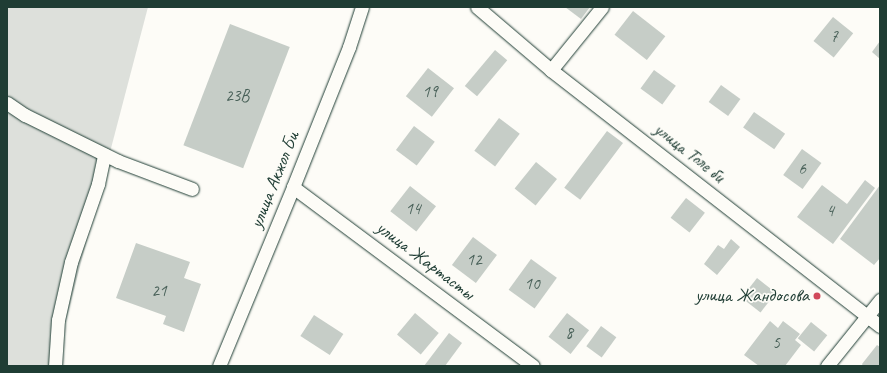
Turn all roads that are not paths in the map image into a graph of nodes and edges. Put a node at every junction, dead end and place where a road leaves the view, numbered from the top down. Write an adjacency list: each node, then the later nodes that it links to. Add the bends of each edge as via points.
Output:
1 (362, 7): 7 (street, улица Акжол Би)
2 (477, 7): 4 (street, улица Толе би)
3 (602, 7): 4 (street)
4 (552, 70): 10 (street, улица Толе би)
5 (7, 103): 6 (street, via 25,115)
6 (104, 155): 8 (street); 12 (street, via 98,184 71,262 58,320)
7 (294, 187): 13 (street, улица Акжол Би); 14 (street, улица Жартасты)
8 (192, 189)
9 (880, 300): 10 (street)
10 (868, 316): 11 (street, улица Толе би); 15 (street)
11 (880, 326)
12 (55, 366)
13 (219, 366)
14 (533, 366)
15 (827, 366)

